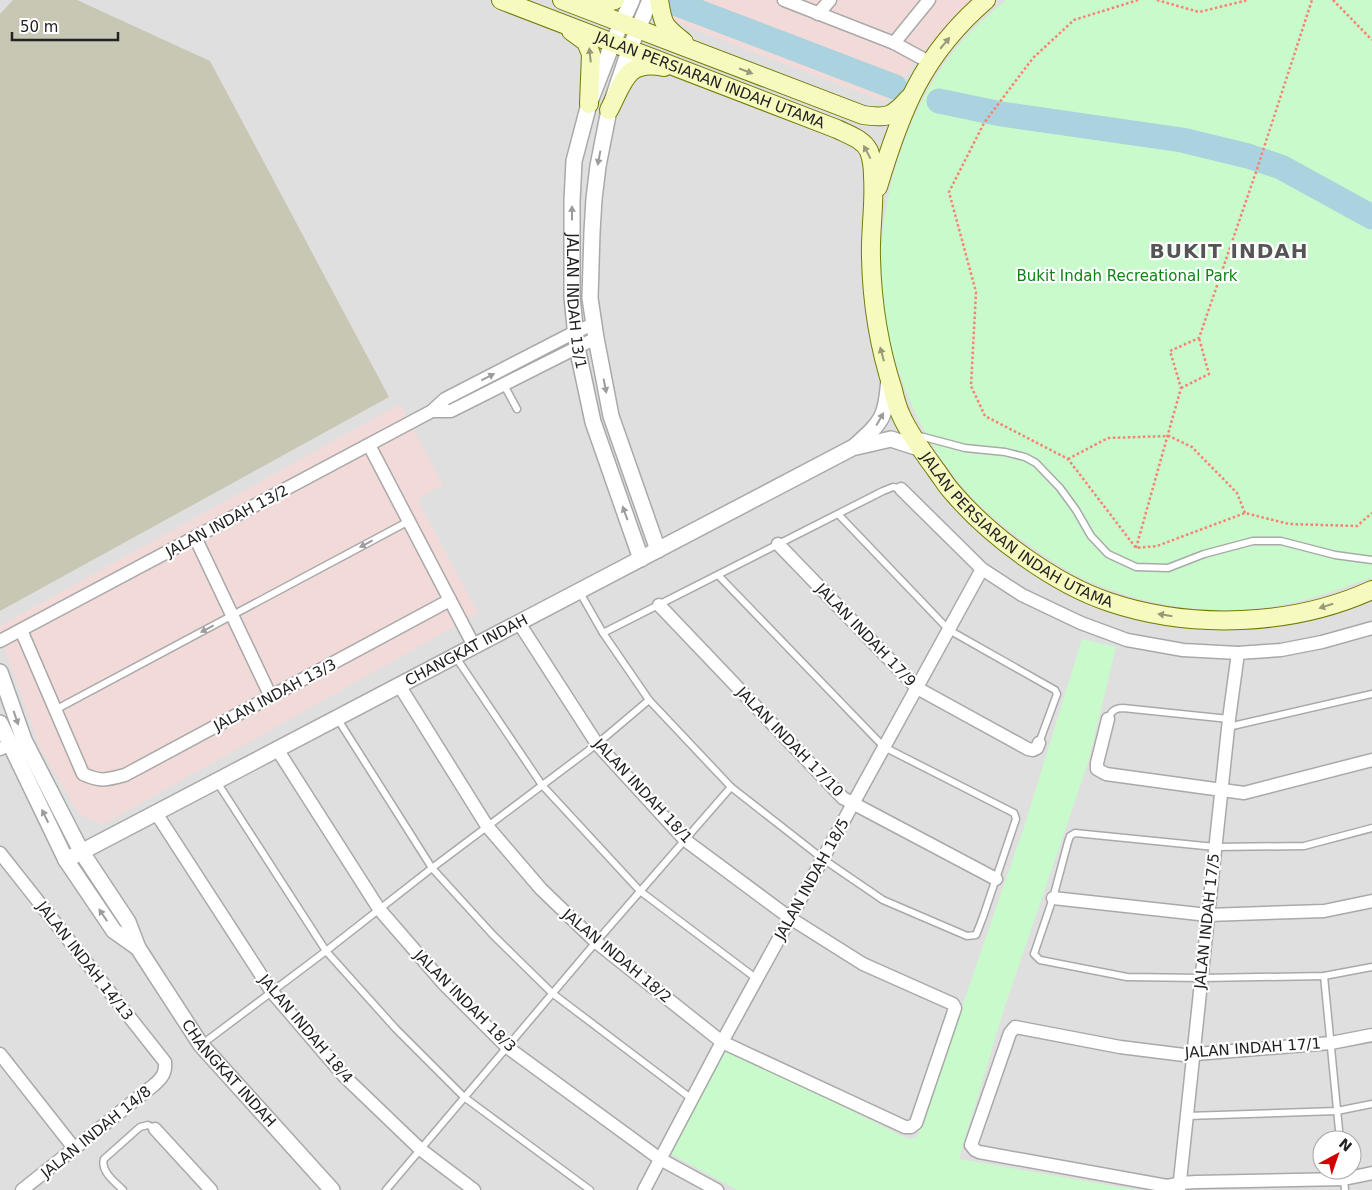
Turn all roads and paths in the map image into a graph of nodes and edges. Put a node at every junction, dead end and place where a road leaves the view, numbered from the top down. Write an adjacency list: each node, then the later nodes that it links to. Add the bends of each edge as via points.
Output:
1 (501, 0): 18 (main road, JALAN PERSIARAN INDAH UTAMA)
2 (562, 0): 19 (main road, JALAN PERSIARAN INDAH UTAMA)
3 (576, 0): 4 (main road, via 600,4)
4 (615, 0)
5 (632, 0): 19 (street)
6 (650, 0): 19 (street)
7 (659, 0): 24 (main road, via 661,20 665,26)
8 (784, 0): 17 (street)
9 (830, 0): 17 (street)
10 (929, 0): 22 (street)
11 (986, 0): 25 (main road, JALAN PERSIARAN INDAH UTAMA, one-way to 11)
12 (1138, 0): 45 (path, via 1074,20 1033,58 984,123 949,192 976,292 971,386 985,416)
13 (1157, 0): 14 (path, via 1198,12)
14 (1248, 0)
15 (1312, 0): 33 (path)
16 (1333, 0): 20 (path)
17 (818, 14): 22 (street)
18 (547, 17): 21 (main road, JALAN PERSIARAN INDAH UTAMA); 28 (main road, one-way to 18, via 589,48 580,36)
19 (630, 26): 21 (street, JALAN INDAH 13/1); 23 (street, JALAN INDAH 13/1); 24 (main road, JALAN PERSIARAN INDAH UTAMA)
20 (1372, 40)
21 (613, 42): 23 (main road, JALAN PERSIARAN INDAH UTAMA); 28 (street, JALAN INDAH 13/1)
22 (894, 43): 25 (street)
23 (630, 48): 26 (main road, JALAN PERSIARAN INDAH UTAMA); 29 (street, JALAN INDAH 13/1)
24 (700, 54): 27 (main road, JALAN PERSIARAN INDAH UTAMA, one-way to 27, via 863,115 886,116 896,112)
25 (929, 62): 27 (main road, JALAN PERSIARAN INDAH UTAMA)
26 (692, 72): 29 (main road, via 648,64 636,68 629,73); 30 (main road, JALAN PERSIARAN INDAH UTAMA, one-way to 26, via 872,161 868,149 859,139)
27 (909, 98): 30 (main road, JALAN PERSIARAN INDAH UTAMA)
28 (589, 104): 32 (street, JALAN INDAH 13/1, one-way to 28, via 572,297 574,160)
29 (608, 110): 31 (street, JALAN INDAH 13/1, one-way to 31, via 598,166 592,232 590,298)
30 (875, 199): 35 (main road, JALAN PERSIARAN INDAH UTAMA, one-way to 30, via 873,300 871,256)
31 (595, 331): 32 (street, JALAN INDAH 13/2); 34 (street, JALAN INDAH 13/2); 54 (street, JALAN INDAH 13/1, one-way to 54, via 616,433)
32 (575, 332): 34 (street, JALAN INDAH 13/1); 39 (street, JALAN INDAH 13/2, one-way to 32, via 445,399)
33 (1199, 338): 37 (path, via 1209,374); 37 (path, via 1170,352)
34 (577, 347): 36 (street, JALAN INDAH 13/2); 55 (street, JALAN INDAH 13/1, one-way to 34, via 593,422)
35 (889, 379): 40 (main road, JALAN PERSIARAN INDAH UTAMA, via 901,416); 43 (street, CHANGKAT INDAH, one-way to 35, via 881,420)
36 (504, 385): 38 (lane); 39 (street, JALAN INDAH 13/2, via 451,411)
37 (1181, 388): 41 (path)
38 (517, 409)
39 (432, 411): 42 (street, JALAN INDAH 13/2)
40 (913, 434): 44 (main road, JALAN PERSIARAN INDAH UTAMA); 56 (lane, via 965,448 1025,457 1060,488 1091,536 1108,554 1136,567 1168,568 1204,554 1254,541 1281,541 1335,555)
41 (1168, 436): 45 (path, via 1108,438); 47 (path, via 1192,447 1237,493); 53 (path)
42 (369, 445): 50 (street); 51 (street, JALAN INDAH 13/2)
43 (852, 448): 44 (street, CHANGKAT INDAH, via 891,439); 54 (street, CHANGKAT INDAH)
44 (922, 450): 60 (main road, JALAN PERSIARAN INDAH UTAMA, one-way to 44, via 1318,609 1234,621 1200,620 1109,602 1048,573 1013,548 954,494)
45 (1068, 459): 53 (path)
46 (902, 488): 49 (lane, via 893,487); 57 (street)
47 (1245, 513): 48 (path, via 1288,524 1357,526); 53 (path, via 1157,546)
48 (1372, 513)
49 (838, 514): 52 (lane); 67 (lane)
50 (409, 521): 61 (street); 63 (lane, one-way to 63)
51 (195, 537): 63 (street); 66 (street, JALAN INDAH 13/2)
52 (778, 544): 58 (lane); 75 (street, JALAN INDAH 17/9)
53 (1136, 548)
54 (658, 550): 55 (street, CHANGKAT INDAH)
55 (641, 559): 59 (street, CHANGKAT INDAH)
56 (1372, 560)
57 (982, 569): 67 (street, JALAN INDAH 18/5); 71 (street, via 1022,595 1081,624 1127,640 1183,650)
58 (718, 575): 62 (lane); 87 (lane)
59 (579, 591): 64 (street, CHANGKAT INDAH); 68 (lane)
60 (1367, 594)
61 (450, 600): 70 (street); 77 (street, JALAN INDAH 13/3)
62 (659, 605): 68 (lane); 94 (street, JALAN INDAH 17/10, via 843,798)
63 (232, 615): 77 (street); 79 (lane, one-way to 79)
64 (519, 623): 70 (street, CHANGKAT INDAH); 85 (street, JALAN INDAH 18/1)
65 (1372, 628): 71 (street, via 1314,644)
66 (21, 630): 69 (street, JALAN INDAH 13/2); 79 (street)
67 (948, 630): 75 (street, JALAN INDAH 18/5); 84 (lane, via 1055,690 1057,694)
68 (603, 633): 78 (lane)
69 (0, 641)
70 (474, 646): 72 (street, CHANGKAT INDAH)
71 (1238, 653): 83 (street, JALAN INDAH 17/5)
72 (455, 656): 74 (street, CHANGKAT INDAH); 91 (lane)
73 (0, 672): 100 (street, CHANGKAT INDAH, one-way to 100, via 24,740)
74 (399, 685): 80 (street, CHANGKAT INDAH); 96 (street, JALAN INDAH 18/2)
75 (917, 688): 84 (street, JALAN INDAH 17/9, via 1028,749 1037,748); 87 (street, JALAN INDAH 18/5)
76 (1372, 694): 83 (lane)
77 (271, 697): 79 (street, JALAN INDAH 13/3, via 125,775 96,780 82,774)
78 (649, 700): 85 (lane); 92 (lane)
79 (55, 710)
80 (337, 718): 88 (street, CHANGKAT INDAH); 104 (lane)
81 (1108, 720): 83 (lane, via 1111,712 1123,708); 93 (street, via 1097,763 1101,772)
82 (0, 723): 86 (street, CHANGKAT INDAH)
83 (1228, 723): 93 (street, JALAN INDAH 17/5)
84 (1039, 743)
85 (597, 744): 91 (lane); 98 (street, JALAN INDAH 18/1)
86 (5, 747): 103 (street, CHANGKAT INDAH, one-way to 86)
87 (884, 747): 94 (street, JALAN INDAH 18/5); 105 (lane, via 1014,813 1016,819)
88 (277, 749): 90 (street, CHANGKAT INDAH); 109 (street, JALAN INDAH 18/3)
89 (1372, 760): 93 (street, via 1244,793)
90 (216, 781): 95 (street, CHANGKAT INDAH); 114 (lane)
91 (542, 785): 96 (lane); 106 (lane)
92 (731, 787): 98 (lane); 102 (lane)
93 (1222, 789): 99 (street, JALAN INDAH 17/5)
94 (854, 802): 102 (street, JALAN INDAH 18/5); 105 (street, JALAN INDAH 17/10)
95 (156, 812): 100 (street, CHANGKAT INDAH); 119 (street, JALAN INDAH 18/4)
96 (487, 826): 104 (lane); 112 (street, JALAN INDAH 18/2, via 540,889)
97 (1372, 828): 99 (lane, via 1304,846)
98 (685, 840): 106 (lane); 111 (street, JALAN INDAH 18/1)
99 (1215, 847): 107 (lane, via 1075,834 1070,836); 110 (street, JALAN INDAH 17/5)
100 (81, 851): 103 (street, CHANGKAT INDAH); 113 (street, CHANGKAT INDAH, via 128,922)
101 (0, 853): 128 (street, JALAN INDAH 14/13, via 165,1062)
102 (823, 859): 105 (lane, via 883,900 971,936 978,931); 111 (street, JALAN INDAH 18/5)
103 (66, 860): 113 (street, CHANGKAT INDAH, one-way to 103, via 114,931)
104 (432, 868): 109 (lane); 120 (lane)
105 (996, 879)
106 (640, 891): 112 (lane); 118 (lane)
107 (1053, 898): 110 (street); 117 (lane, via 1034,950 1040,960 1127,977)
108 (1372, 901): 110 (street, via 1324,911)
109 (379, 909): 114 (lane); 125 (street, JALAN INDAH 18/3, via 444,984)
110 (1208, 915): 117 (street, JALAN INDAH 17/5)
111 (790, 918): 118 (street, JALAN INDAH 18/5); 134 (street, JALAN INDAH 18/1, via 864,964 949,1002 955,1008)
112 (596, 942): 120 (lane); 122 (street, JALAN INDAH 18/2)
113 (138, 948): 124 (street, CHANGKAT INDAH)
114 (326, 952): 119 (lane); 129 (lane)
115 (1372, 967): 116 (lane)
116 (1324, 976): 117 (lane); 123 (lane)
117 (1202, 978): 126 (street, JALAN INDAH 17/5)
118 (757, 979): 122 (street, JALAN INDAH 18/5)
119 (272, 992): 124 (lane); 138 (street, JALAN INDAH 18/4, via 345,1077)
120 (552, 994): 125 (lane); 130 (lane)
121 (1372, 1036): 123 (street, JALAN INDAH 17/1)
122 (722, 1042): 130 (street, JALAN INDAH 18/5); 134 (street, JALAN INDAH 18/2, via 905,1127)
123 (1331, 1043): 126 (street, JALAN INDAH 17/1); 132 (lane)
124 (201, 1045): 145 (street, CHANGKAT INDAH)
125 (507, 1047): 129 (lane); 139 (street, JALAN INDAH 18/3)
126 (1194, 1053): 133 (street, JALAN INDAH 17/5); 141 (street, JALAN INDAH 17/1, via 1184,1055 1120,1047 1015,1028 1010,1033 971,1145 975,1150)
127 (0, 1054): 137 (street)
128 (166, 1070): 137 (street, JALAN INDAH 14/8, via 154,1085)
129 (464, 1097): 138 (lane); 148 (lane)
130 (692, 1099): 139 (street, JALAN INDAH 18/5)
131 (1372, 1104): 132 (lane)
132 (1337, 1111): 133 (lane); 136 (lane)
133 (1187, 1116): 141 (street, JALAN INDAH 17/5)
134 (916, 1123)
135 (155, 1129): 143 (lane, via 148,1125 140,1127 104,1159 106,1171); 144 (street)
136 (1339, 1130)
137 (74, 1148): 142 (street, JALAN INDAH 14/8)
138 (420, 1150): 146 (lane); 147 (street, JALAN INDAH 18/4)
139 (660, 1159): 149 (street, JALAN INDAH 18/5); 150 (street, JALAN INDAH 18/3)
140 (1344, 1180): 141 (street)
141 (1180, 1186)
142 (22, 1190)
143 (123, 1190)
144 (211, 1190)
145 (332, 1190)
146 (386, 1190)
147 (474, 1190)
148 (590, 1190)
149 (644, 1190)
150 (717, 1190)

